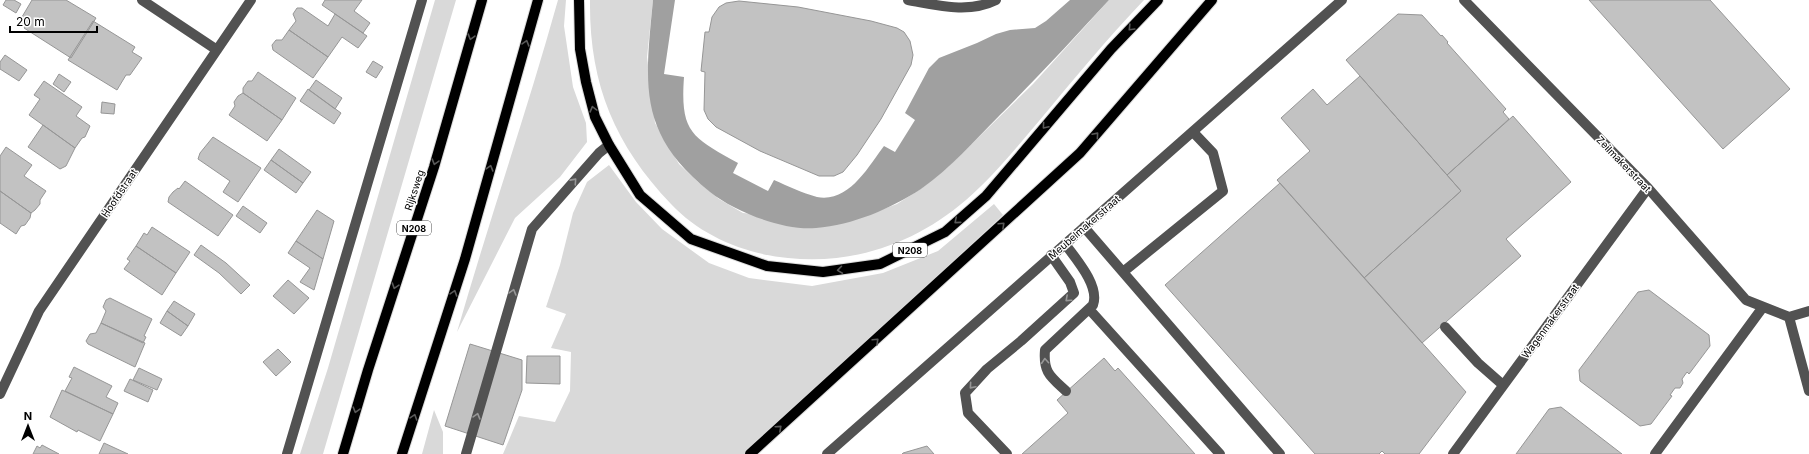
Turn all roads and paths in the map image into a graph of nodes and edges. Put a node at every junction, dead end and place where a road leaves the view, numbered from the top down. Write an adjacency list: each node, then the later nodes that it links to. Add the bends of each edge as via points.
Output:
1 (142, 0): 13 (street)
2 (251, 0): 13 (street, Hoofdstraat)
3 (422, 0): 30 (street)
4 (482, 0): 31 (main road, Rijksweg / N208, one-way to 31, via 434,167)
5 (538, 0): 32 (main road, one-way to 5, via 465,259)
6 (579, 0): 15 (main road, N208, one-way to 6, via 595,117 586,82 580,49)
7 (908, 0): 8 (street, via 966,8 984,6)
8 (996, 0)
9 (1158, 0): 15 (main road, N208, one-way to 15, via 1111,49 986,196 945,232 880,264 823,272 767,266 691,239 640,195)
10 (1212, 0): 34 (main road, one-way to 10, via 1080,154)
11 (1342, 0): 14 (street, Meubelmakerstraat)
12 (1464, 0): 16 (street, Zeilmakerstraat)
13 (217, 50): 29 (street, Hoofdstraat, via 39,312)
14 (1192, 132): 17 (street, Meubelmakerstraat); 20 (street, via 1213,154 1223,191)
15 (609, 145): 33 (street, one-way to 15, via 532,229 599,152)
16 (1648, 188): 21 (street, Zeilmakerstraat, via 1746,300); 26 (street, Wagenmakerstraat)
17 (1084, 227): 18 (street, Meubelmakerstraat); 20 (street)
18 (1065, 244): 19 (street, Meubelmakerstraat); 22 (street, via 1088,276 1096,298)
19 (1051, 255): 35 (street, Meubelmakerstraat); 36 (street, one-way to 36, via 1070,282 1074,293 987,369 965,393 968,413)
20 (1123, 272): 38 (street)
21 (1763, 307): 24 (street, Zeilmakerstraat); 40 (street)
22 (1089, 309): 28 (street, one-way to 22, via 1050,376 1044,364 1045,350); 37 (street)
23 (1809, 311): 24 (street)
24 (1789, 317): 27 (street)
25 (1445, 327): 26 (street, via 1478,363)
26 (1503, 385): 39 (street, Wagenmakerstraat)
27 (1809, 391)
28 (1066, 392)
29 (0, 394)
30 (287, 454)
31 (343, 454)
32 (402, 454)
33 (466, 454)
34 (750, 454)
35 (827, 454)
36 (1007, 454)
37 (1220, 454)
38 (1280, 454)
39 (1453, 454)
40 (1655, 454)

